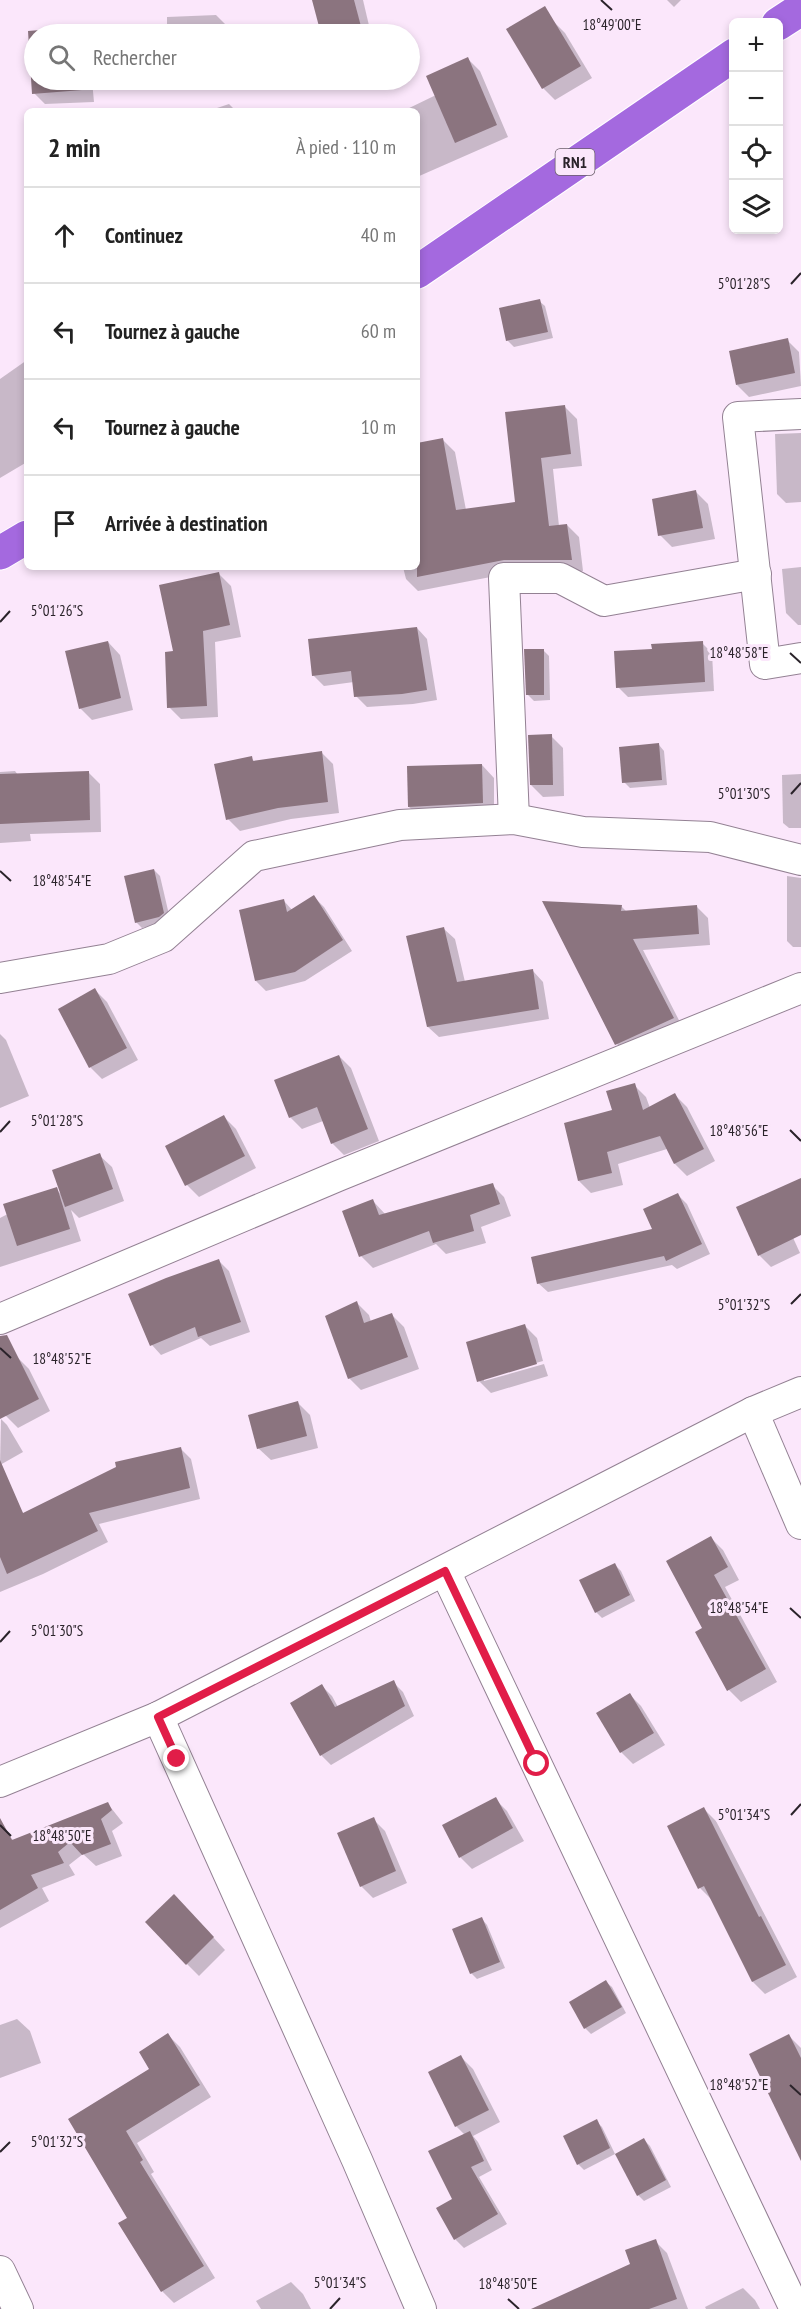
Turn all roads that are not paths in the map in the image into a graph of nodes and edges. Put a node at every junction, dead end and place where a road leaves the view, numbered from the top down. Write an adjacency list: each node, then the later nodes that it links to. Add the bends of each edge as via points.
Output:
1 (801, 9): 2 (highway)
2 (783, 21)
3 (729, 58): 4 (highway, RN1)
4 (420, 270)
5 (801, 414): 8 (street, via 738,417)
6 (24, 539): 7 (highway)
7 (0, 553)
8 (756, 574): 9 (street, via 765,664); 10 (street, via 604,601 560,578 504,578)
9 (801, 658)
10 (514, 819): 11 (street, via 583,832 710,837); 12 (street, via 400,825 254,856 163,937 109,959)
11 (801, 860)
12 (0, 978)
13 (801, 988): 14 (street)
14 (0, 1319)
15 (801, 1392): 16 (street)
16 (753, 1412): 17 (street); 18 (street)
17 (801, 1524)
18 (445, 1571): 19 (street); 24 (street)
19 (158, 1717): 20 (street); 23 (street)
20 (0, 1782)
21 (0, 2271): 22 (street)
22 (18, 2309)
23 (421, 2309)
24 (795, 2309)

